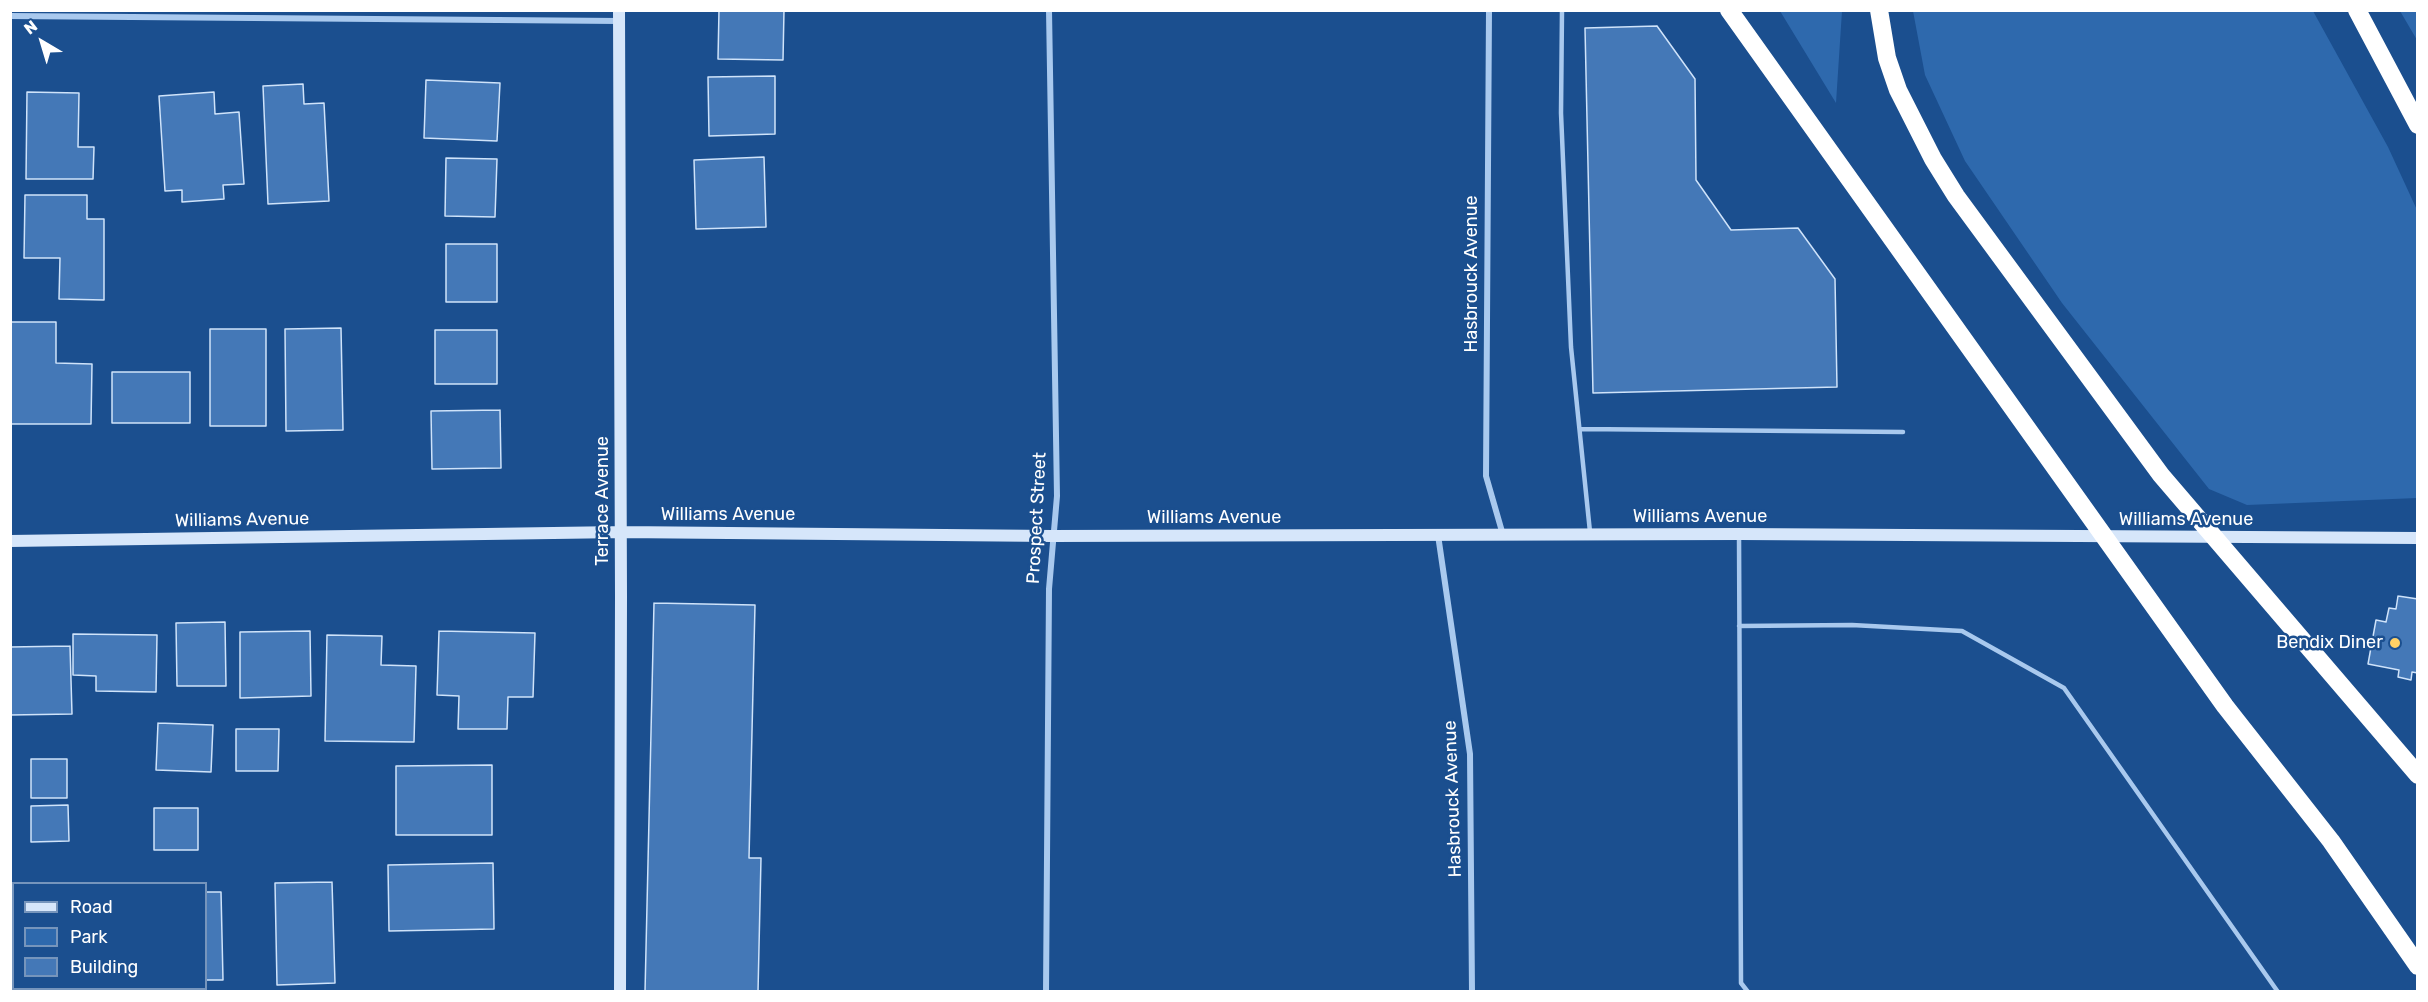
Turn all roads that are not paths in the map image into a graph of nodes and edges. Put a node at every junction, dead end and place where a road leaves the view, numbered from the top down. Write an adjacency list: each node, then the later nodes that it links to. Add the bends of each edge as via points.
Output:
1 (1048, 10): 16 (street, Prospect Street, via 1057,496)
2 (1489, 10): 14 (street, Hasbrouck Avenue, via 1485,476)
3 (1562, 10): 10 (lane, via 1561,113 1571,347)
4 (1729, 10): 18 (highway)
5 (1879, 10): 19 (highway, via 1887,58 1898,90 1956,196 2161,475)
6 (2357, 10): 9 (highway)
7 (10, 16): 8 (street)
8 (619, 16): 12 (street, Terrace Avenue)
9 (2418, 125)
10 (1580, 429): 11 (lane); 15 (lane)
11 (1903, 432)
12 (621, 532): 16 (street, Williams Avenue); 21 (street, Williams Avenue); 25 (street, Terrace Avenue)
13 (1738, 534): 15 (street, Williams Avenue); 18 (street, Williams Avenue); 22 (lane)
14 (1503, 535): 15 (street, Williams Avenue); 17 (street, Williams Avenue)
15 (1590, 535)
16 (1052, 536): 17 (street, Williams Avenue); 26 (street, Prospect Street)
17 (1438, 536): 27 (street, Hasbrouck Avenue, via 1470,754)
18 (2105, 538): 19 (street, Williams Avenue); 24 (highway, via 2225,706 2331,841)
19 (2213, 538): 20 (street, Williams Avenue); 23 (highway)
20 (2418, 538)
21 (10, 541)
22 (1739, 626): 28 (lane, via 1741,983); 29 (lane, via 1852,625 1962,631 2064,688)
23 (2418, 775)
24 (2418, 966)
25 (620, 992)
26 (1046, 992)
27 (1472, 992)
28 (1748, 992)
29 (2278, 992)

